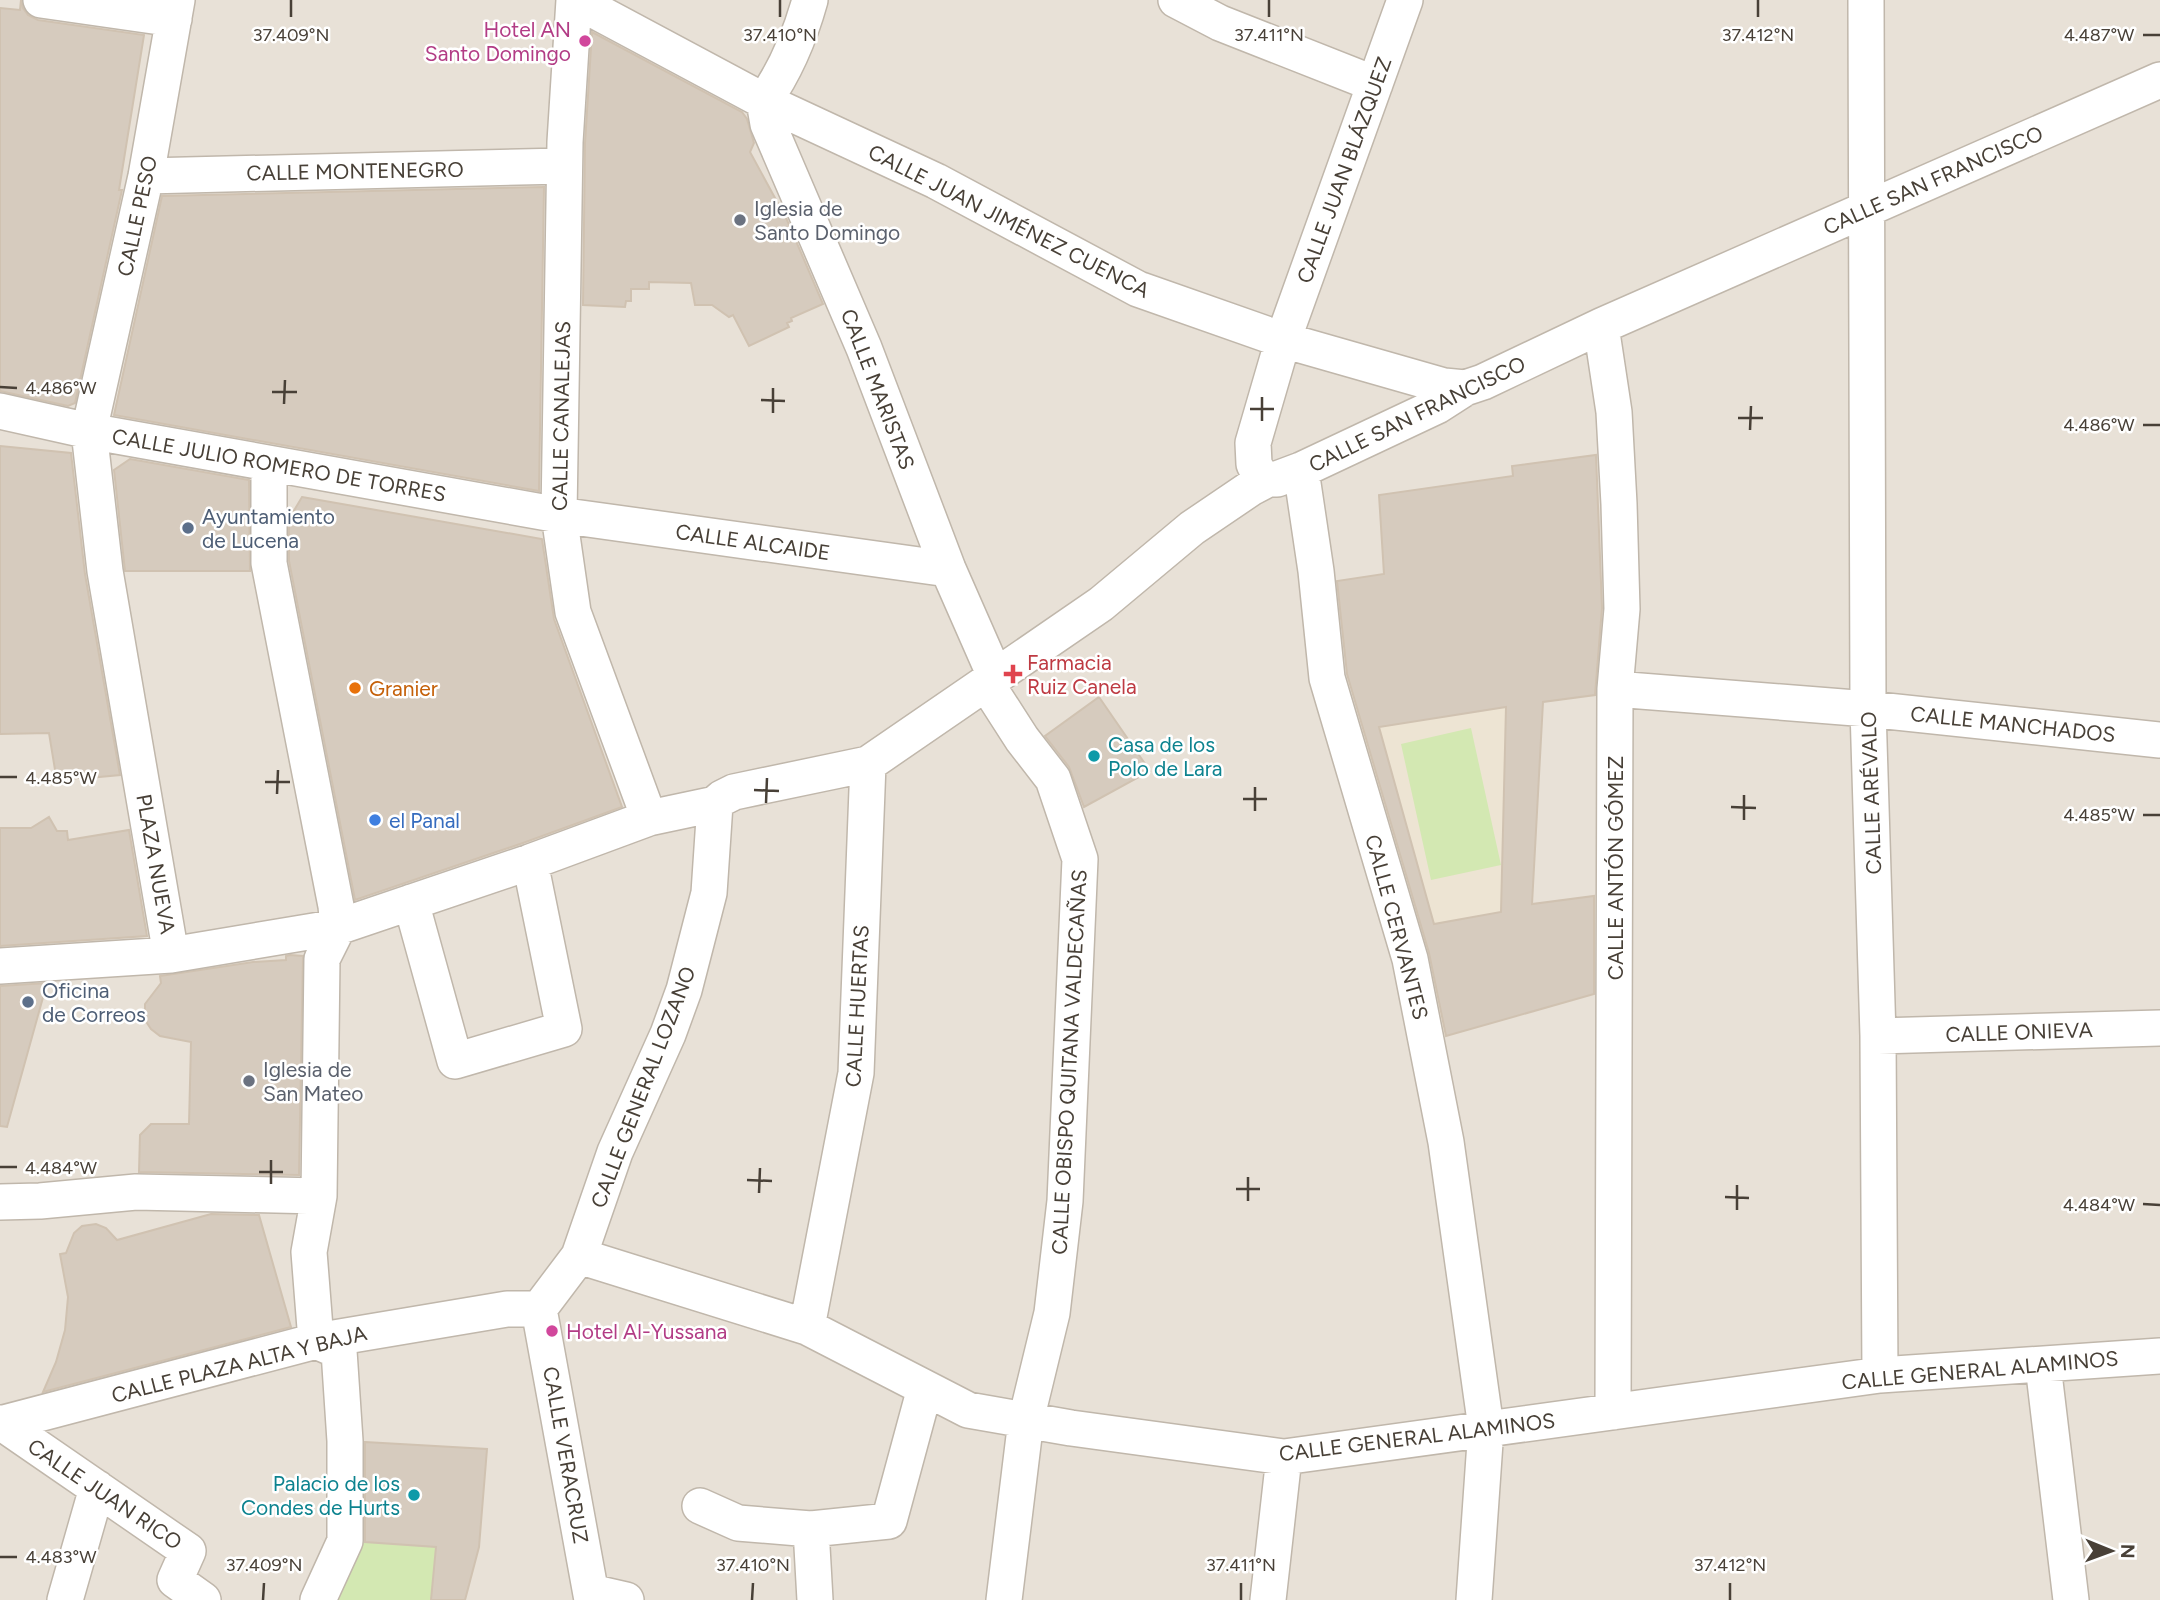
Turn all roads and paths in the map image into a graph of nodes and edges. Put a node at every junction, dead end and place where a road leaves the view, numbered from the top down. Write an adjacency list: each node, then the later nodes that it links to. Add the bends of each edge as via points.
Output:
1 (41, 0): 7 (street)
2 (574, 0): 10 (street, CALLE JUAN JIMÉNEZ CUENCA); 11 (street, CALLE CANALEJAS)
3 (810, 0): 10 (street, via 778,81)
4 (1176, 0): 9 (street, via 1220,23)
5 (1405, 0): 9 (street, CALLE JUAN BLÁZQUEZ)
6 (1867, 0): 13 (street, CALLE ARÉVALO)
7 (175, 9): 12 (street, CALLE PESO)
8 (2160, 80): 13 (street, CALLE SAN FRANCISCO)
9 (1375, 84): 15 (street, CALLE JUAN BLÁZQUEZ)
10 (764, 101): 15 (street, CALLE JUAN JIMÉNEZ CUENCA, via 936,181 1138,289); 22 (street, CALLE MARISTAS, via 768,124 863,348)
11 (564, 166): 12 (street, CALLE MONTENEGRO); 21 (street, CALLE CANALEJAS)
12 (146, 176): 18 (street, CALLE PESO)
13 (1868, 210): 14 (street, CALLE SAN FRANCISCO); 25 (street, CALLE ARÉVALO)
14 (1601, 326): 16 (street, CALLE SAN FRANCISCO); 24 (street, CALLE ANTÓN GÓMEZ, via 1614,412 1619,504 1622,609)
15 (1283, 340): 16 (street, CALLE JUAN JIMÉNEZ CUENCA); 20 (street, CALLE JUAN BLÁZQUEZ, via 1253,443 1259,474)
16 (1465, 388): 20 (street, CALLE SAN FRANCISCO, via 1437,406)
17 (0, 411): 18 (street, CALLE JULIO ROMERO DE TORRES)
18 (89, 431): 19 (street, CALLE JULIO ROMERO DE TORRES); 33 (street, PLAZA NUEVA, via 105,571)
19 (269, 464): 21 (street, CALLE JULIO ROMERO DE TORRES); 32 (street, via 269,563)
20 (1284, 475): 23 (street, CALLE SAN FRANCISCO, via 1251,488 1192,528 1101,604); 50 (street, CALLE CERVANTES, via 1316,571 1326,678 1410,959 1446,1142)
21 (559, 515): 22 (street, CALLE ALCAIDE); 29 (street, CALLE CANALEJAS, via 573,612)
22 (948, 569): 23 (street, CALLE MARISTAS)
23 (990, 680): 27 (street, CALLE SAN FRANCISCO); 48 (street, CALLE OBISPO QUITANA VALDECAÑAS, via 1022,739 1052,779 1080,859 1065,1201 1052,1313)
24 (1615, 689): 25 (street, CALLE MANCHADOS); 47 (street, CALLE ANTÓN GÓMEZ)
25 (1868, 709): 26 (street, CALLE MANCHADOS); 36 (street, CALLE ARÉVALO)
26 (2160, 740)
27 (869, 764): 28 (street, CALLE SAN FRANCISCO, via 734,792); 41 (street, CALLE HUERTAS, via 856,1073)
28 (715, 804): 29 (street, CALLE SAN FRANCISCO); 39 (street, CALLE GENERAL LOZANO, via 709,893 684,990 615,1152)
29 (649, 818): 30 (street, CALLE SAN FRANCISCO)
30 (530, 862): 31 (street, PLAZA NUEVA); 31 (street, via 564,1029 455,1061)
31 (411, 902): 32 (street, PLAZA NUEVA)
32 (338, 927): 33 (street, PLAZA NUEVA); 37 (street, via 323,959)
33 (172, 955): 34 (street)
34 (0, 966)
35 (2160, 1028): 36 (street, CALLE ONIEVA)
36 (1878, 1037): 45 (street, CALLE ARÉVALO)
37 (319, 1196): 38 (street, via 136,1192); 42 (street, via 309,1252)
38 (0, 1202)
39 (579, 1256): 40 (street); 41 (street, CALLE GENERAL ALAMINOS)
40 (539, 1310): 42 (street, CALLE PLAZA ALTA Y BAJA, via 506,1309); 55 (street, CALLE VERACRUZ)
41 (807, 1327): 46 (street, CALLE GENERAL ALAMINOS)
42 (316, 1341): 49 (street, CALLE PLAZA ALTA Y BAJA); 58 (street, via 339,1351 345,1441 345,1541)
43 (2160, 1356): 44 (street, CALLE GENERAL ALAMINOS)
44 (2043, 1365): 45 (street, CALLE GENERAL ALAMINOS); 64 (street)
45 (1881, 1375): 47 (street, CALLE GENERAL ALAMINOS)
46 (925, 1388): 48 (street, CALLE GENERAL ALAMINOS, via 968,1410); 54 (street, via 889,1521)
47 (1613, 1412): 50 (street, CALLE GENERAL ALAMINOS)
48 (1026, 1420): 51 (street, CALLE GENERAL ALAMINOS); 61 (street, CALLE OBISPO QUITANA VALDECAÑAS)
49 (1, 1423): 52 (street, CALLE JUAN RICO)
50 (1486, 1428): 51 (street, CALLE GENERAL ALAMINOS); 63 (street, CALLE CERVANTES)
51 (1284, 1457): 62 (street)
52 (97, 1488): 56 (street); 57 (street, CALLE JUAN RICO, via 188,1551 175,1580)
53 (700, 1506): 54 (street, via 738,1524)
54 (811, 1529): 60 (street)
55 (591, 1596): 59 (street)
56 (65, 1600)
57 (203, 1600)
58 (318, 1600)
59 (626, 1600)
60 (815, 1600)
61 (1004, 1600)
62 (1268, 1600)
63 (1474, 1600)
64 (2071, 1600)

